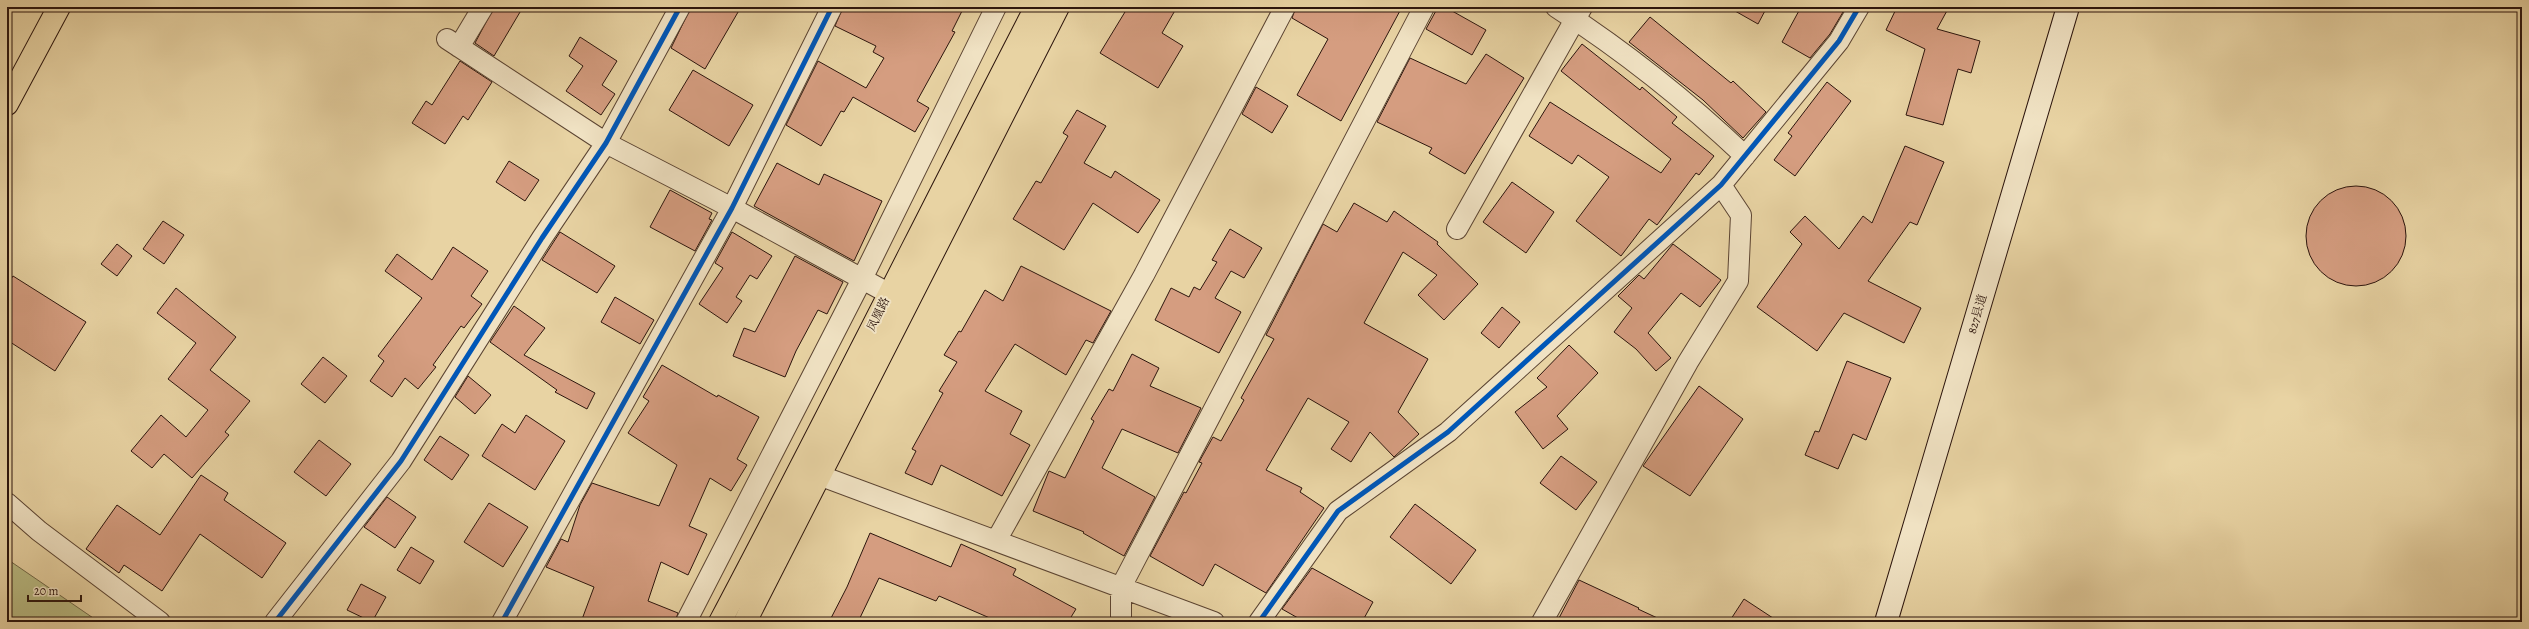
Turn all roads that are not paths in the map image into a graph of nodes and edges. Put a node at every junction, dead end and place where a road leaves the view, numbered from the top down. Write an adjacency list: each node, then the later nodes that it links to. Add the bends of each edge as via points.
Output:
1 (59, 7): 14 (main road)
2 (483, 7): 15 (street, via 453,43)
3 (680, 7): 15 (street)
4 (832, 7): 18 (street)
5 (996, 7): 20 (street)
6 (1036, 7): 21 (main road, 凤凰路)
7 (1058, 7): 22 (main road, 凤凰路)
8 (1285, 7): 24 (street, via 1144,275)
9 (1424, 7): 25 (street)
10 (1556, 7): 13 (street)
11 (1859, 7): 16 (street, via 1838,41)
12 (2068, 7): 36 (main road, 827县道)
13 (1578, 13): 16 (street, via 1696,110); 19 (street)
14 (7, 104)
15 (606, 143): 18 (street); 27 (street, via 542,238 401,462)
16 (1745, 156): 17 (street)
17 (1721, 185): 34 (street, via 1448,432 1338,511); 35 (street, via 1742,215 1738,281 1688,362)
18 (732, 208): 20 (street); 28 (street)
19 (1457, 230)
20 (862, 279): 21 (street); 29 (street)
21 (888, 293): 22 (main road, 凤凰路)
22 (810, 472): 24 (street); 30 (main road, 凤凰路); 31 (main road, 凤凰路)
23 (7, 503): 26 (street, via 39,531)
24 (996, 541): 25 (street)
25 (1121, 587): 32 (street); 33 (street)
26 (160, 622)
27 (275, 622)
28 (502, 622)
29 (686, 622)
30 (720, 622)
31 (745, 622)
32 (1121, 622)
33 (1214, 622)
34 (1259, 622)
35 (1542, 622)
36 (1886, 622)

